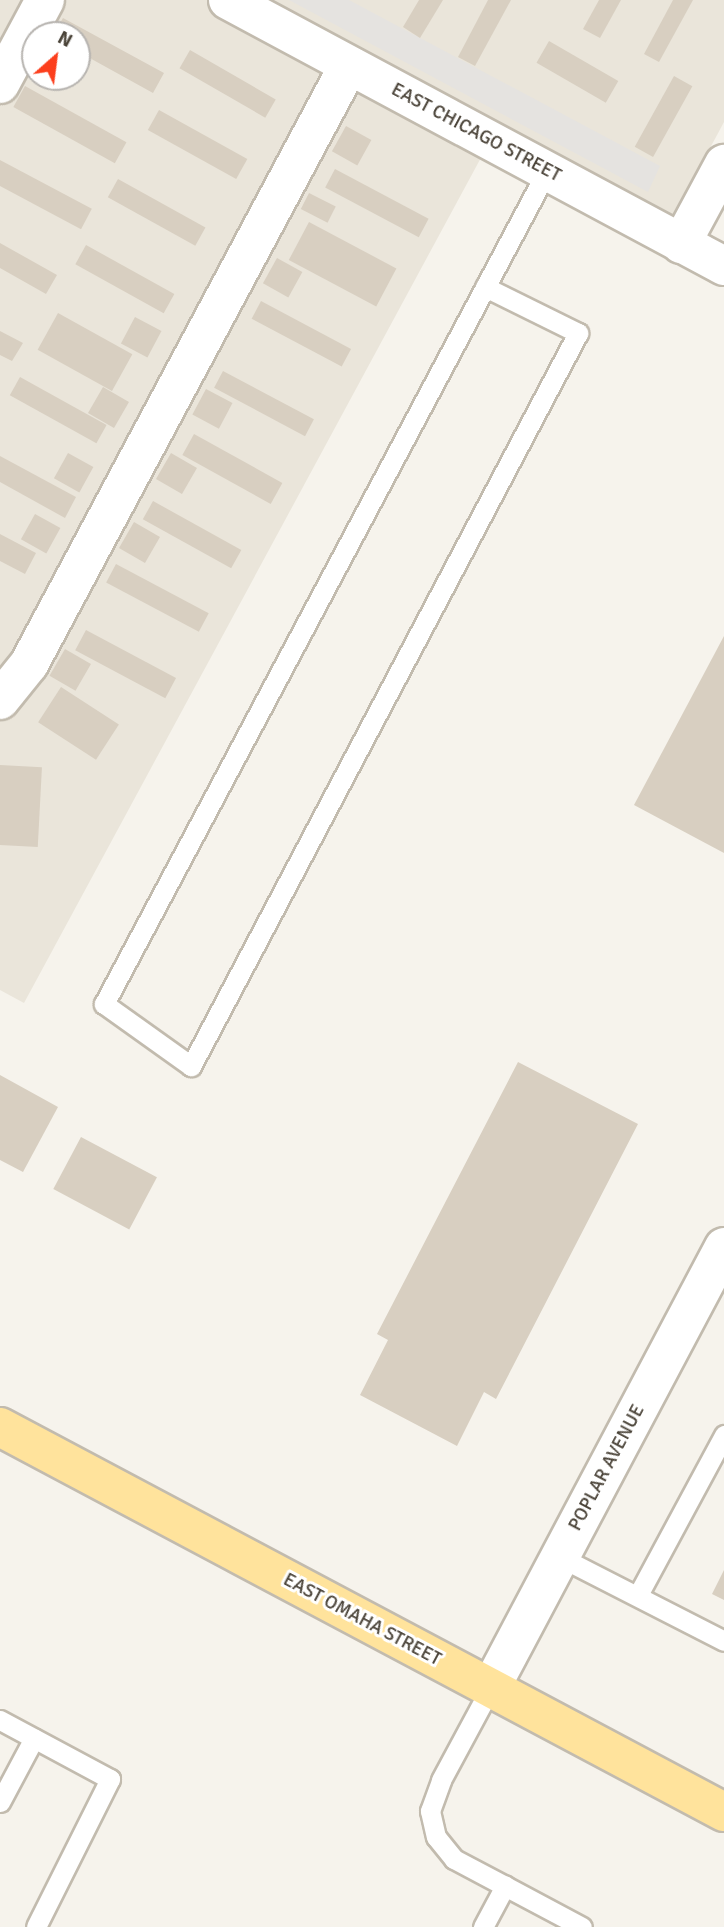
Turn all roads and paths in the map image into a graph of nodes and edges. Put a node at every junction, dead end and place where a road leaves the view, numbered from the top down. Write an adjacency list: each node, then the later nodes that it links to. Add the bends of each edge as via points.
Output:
1 (45, 0): 4 (street)
2 (228, 0): 3 (street, EAST CHICAGO STREET)
3 (349, 65): 6 (street, EAST CHICAGO STREET); 10 (street, via 29,664)
4 (0, 84)
5 (724, 164): 7 (street)
6 (547, 172): 7 (street, EAST CHICAGO STREET); 9 (lane)
7 (681, 244): 8 (street, EAST CHICAGO STREET)
8 (724, 266)
9 (485, 287): 9 (lane, via 104,1004 191,1066 578,333)
10 (0, 700)
11 (724, 1250): 14 (street, POPLAR AVENUE)
12 (0, 1427): 17 (main road, EAST OMAHA STREET)
13 (724, 1435): 15 (lane)
14 (560, 1557): 15 (lane); 17 (street, POPLAR AVENUE)
15 (638, 1595): 16 (lane)
16 (724, 1641)
17 (490, 1689): 21 (main road, EAST OMAHA STREET); 22 (lane, via 441,1780 430,1811 436,1837 454,1858)
18 (0, 1720): 19 (lane)
19 (34, 1738): 20 (lane); 23 (lane, via 110,1779)
20 (0, 1802)
21 (724, 1812)
22 (505, 1885): 24 (lane); 25 (lane)
23 (36, 1927)
24 (482, 1927)
25 (582, 1927)

